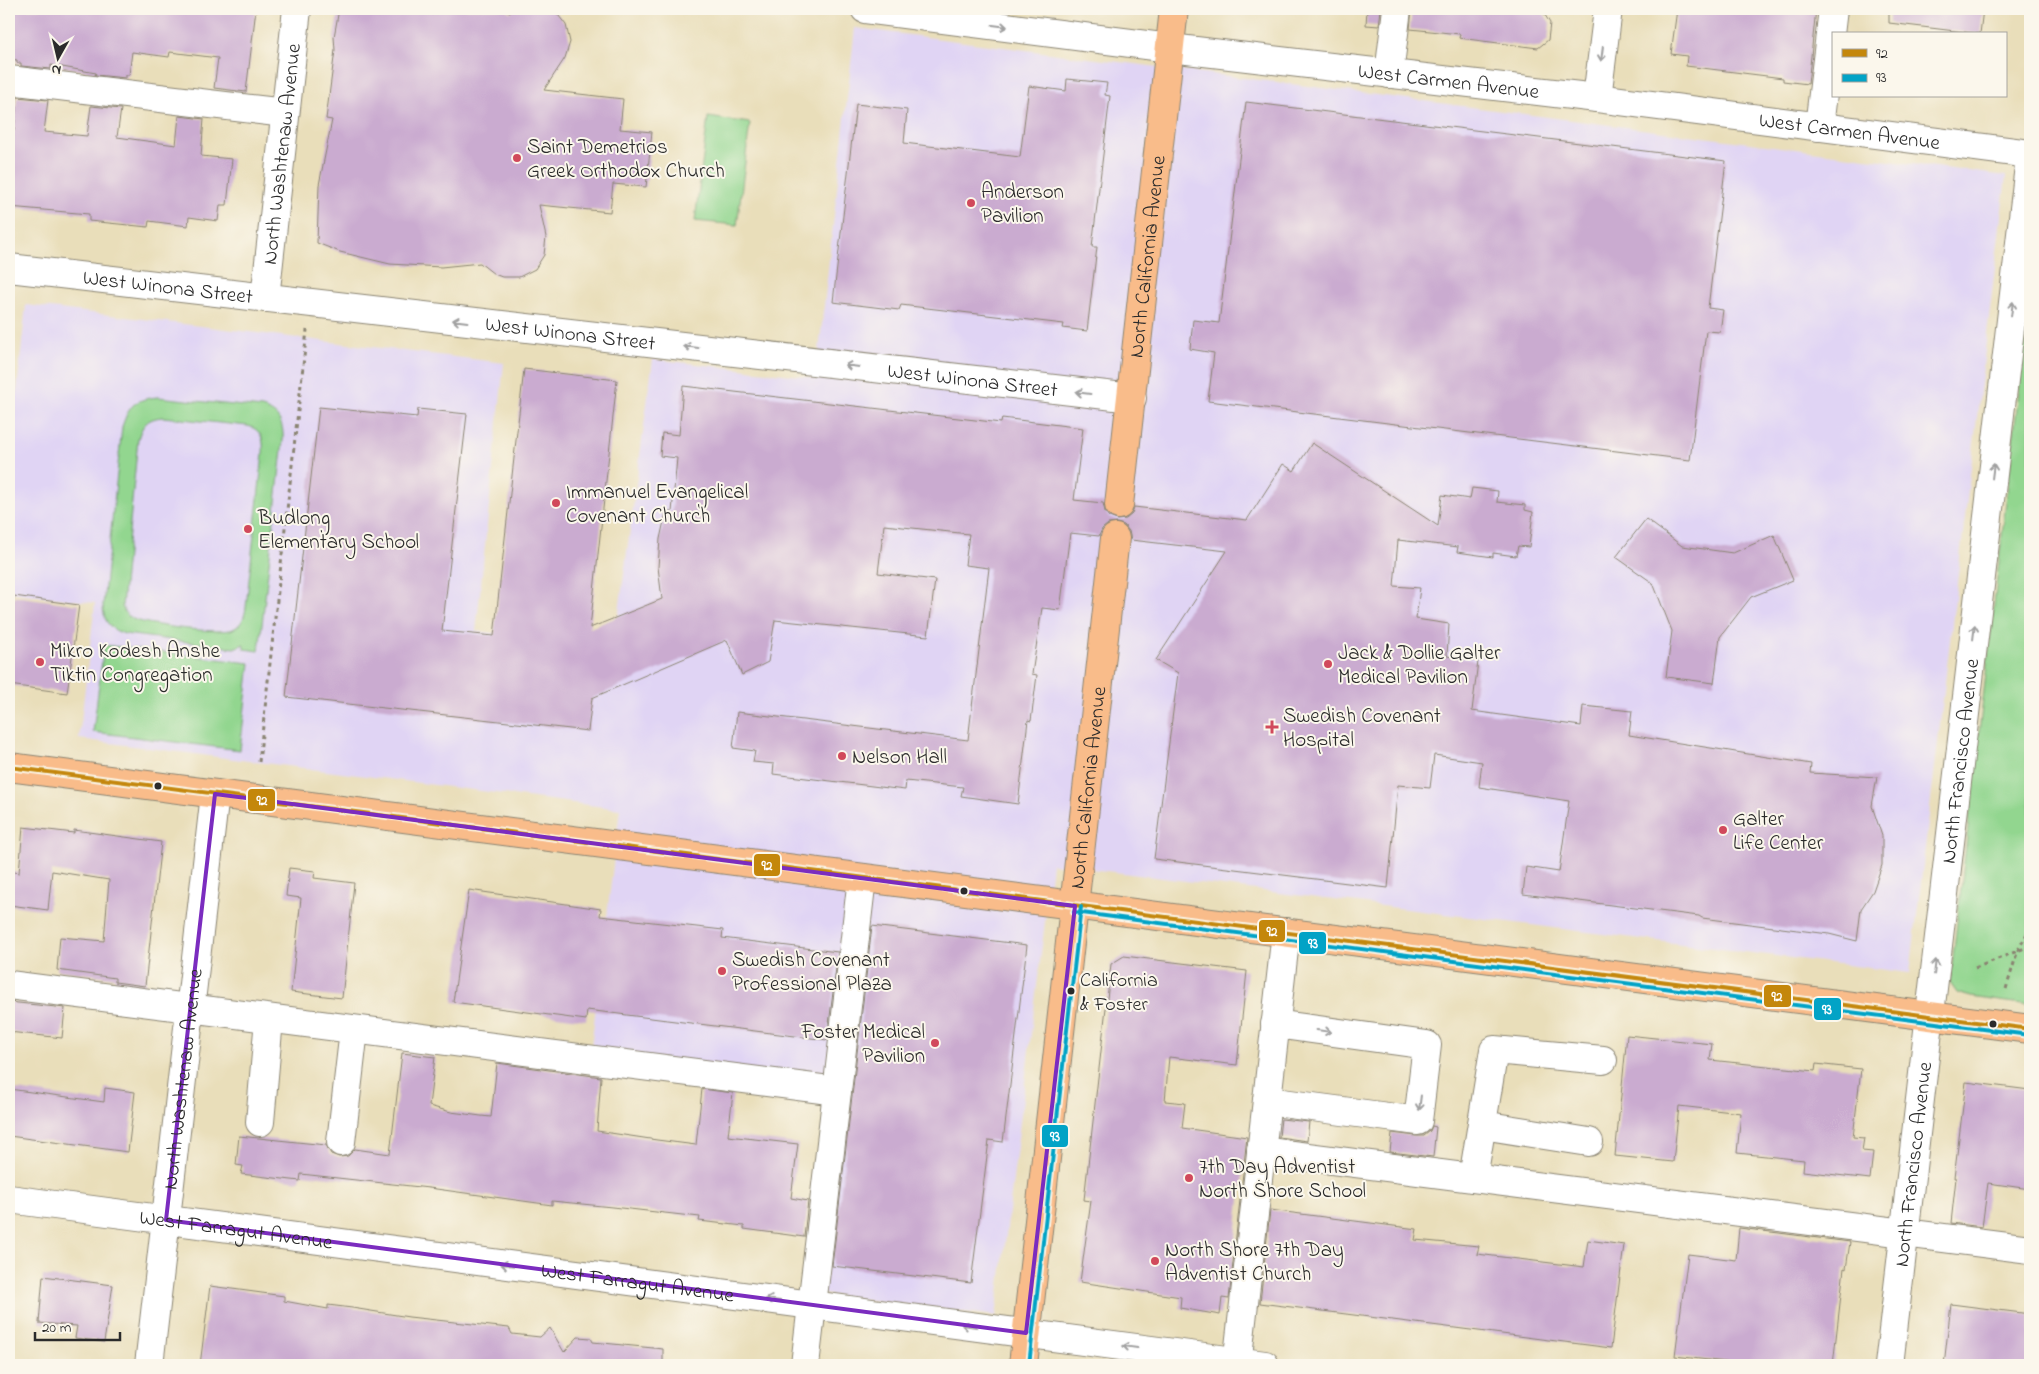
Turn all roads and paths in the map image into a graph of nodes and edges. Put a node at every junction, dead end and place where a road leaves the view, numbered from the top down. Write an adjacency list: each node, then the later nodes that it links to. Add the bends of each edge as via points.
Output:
1 (296, 9): 11 (street, North Washtenaw Avenue)
2 (865, 9): 7 (street, West Carmen Avenue, one-way to 7)
3 (1174, 9): 7 (main road, North California Avenue)
4 (1397, 9): 8 (street)
5 (1608, 9): 10 (street, one-way to 10)
6 (1833, 9): 12 (street)
7 (1170, 48): 8 (street, West Carmen Avenue); 17 (main road, North California Avenue)
8 (1389, 74): 10 (street, West Carmen Avenue)
9 (9, 80): 11 (street)
10 (1597, 98): 12 (street, West Carmen Avenue)
11 (285, 113): 15 (street, North Washtenaw Avenue)
12 (1819, 127): 13 (street, West Carmen Avenue)
13 (2030, 156): 33 (street, North Francisco Avenue, one-way to 13)
14 (9, 268): 15 (street, West Winona Street)
15 (265, 298): 17 (street, West Winona Street, one-way to 15)
16 (307, 328): 20 (path)
17 (1132, 398): 18 (main road, North California Avenue)
18 (1119, 505)
19 (1115, 538): 24 (main road, North California Avenue)
20 (258, 762)
21 (9, 767): 22 (main road)
22 (216, 794): 23 (main road); 32 (street, North Washtenaw Avenue)
23 (862, 878): 24 (main road); 39 (street)
24 (1075, 906): 26 (main road); 52 (main road, North California Avenue)
25 (2030, 928): 28 (path)
26 (1286, 932): 33 (main road); 35 (street)
27 (2030, 946): 28 (path)
28 (2018, 950): 29 (path); 31 (path)
29 (1975, 968)
30 (9, 985): 32 (street)
31 (2006, 990)
32 (191, 1009): 34 (street); 48 (street, North Washtenaw Avenue)
33 (1930, 1016): 36 (main road); 49 (street, North Francisco Avenue)
34 (269, 1019): 37 (street); 41 (street)
35 (1276, 1024): 40 (street); 40 (street, one-way to 40, via 1427,1045 1418,1121)
36 (2030, 1029)
37 (354, 1030): 39 (street); 43 (street)
38 (1603, 1060): 42 (street, via 1494,1050)
39 (836, 1091): 51 (street)
40 (1267, 1102): 45 (street)
41 (260, 1122)
42 (1482, 1125): 44 (street); 46 (street)
43 (340, 1142)
44 (1589, 1142)
45 (1261, 1151): 46 (street); 53 (street)
46 (1473, 1178): 49 (street)
47 (9, 1199): 48 (street, West Farragut Avenue)
48 (166, 1220): 51 (street, West Farragut Avenue, one-way to 48); 54 (street, North Washtenaw Avenue)
49 (1904, 1233): 50 (street); 58 (street, North Francisco Avenue)
50 (2030, 1249)
51 (812, 1305): 52 (street, West Farragut Avenue, one-way to 51); 55 (street)
52 (1026, 1333): 53 (street, West Farragut Avenue, one-way to 52); 56 (main road, North California Avenue)
53 (1237, 1363): 57 (street, West Farragut Avenue)
54 (150, 1365)
55 (804, 1365)
56 (1022, 1365)
57 (1265, 1365)
58 (1889, 1365)

